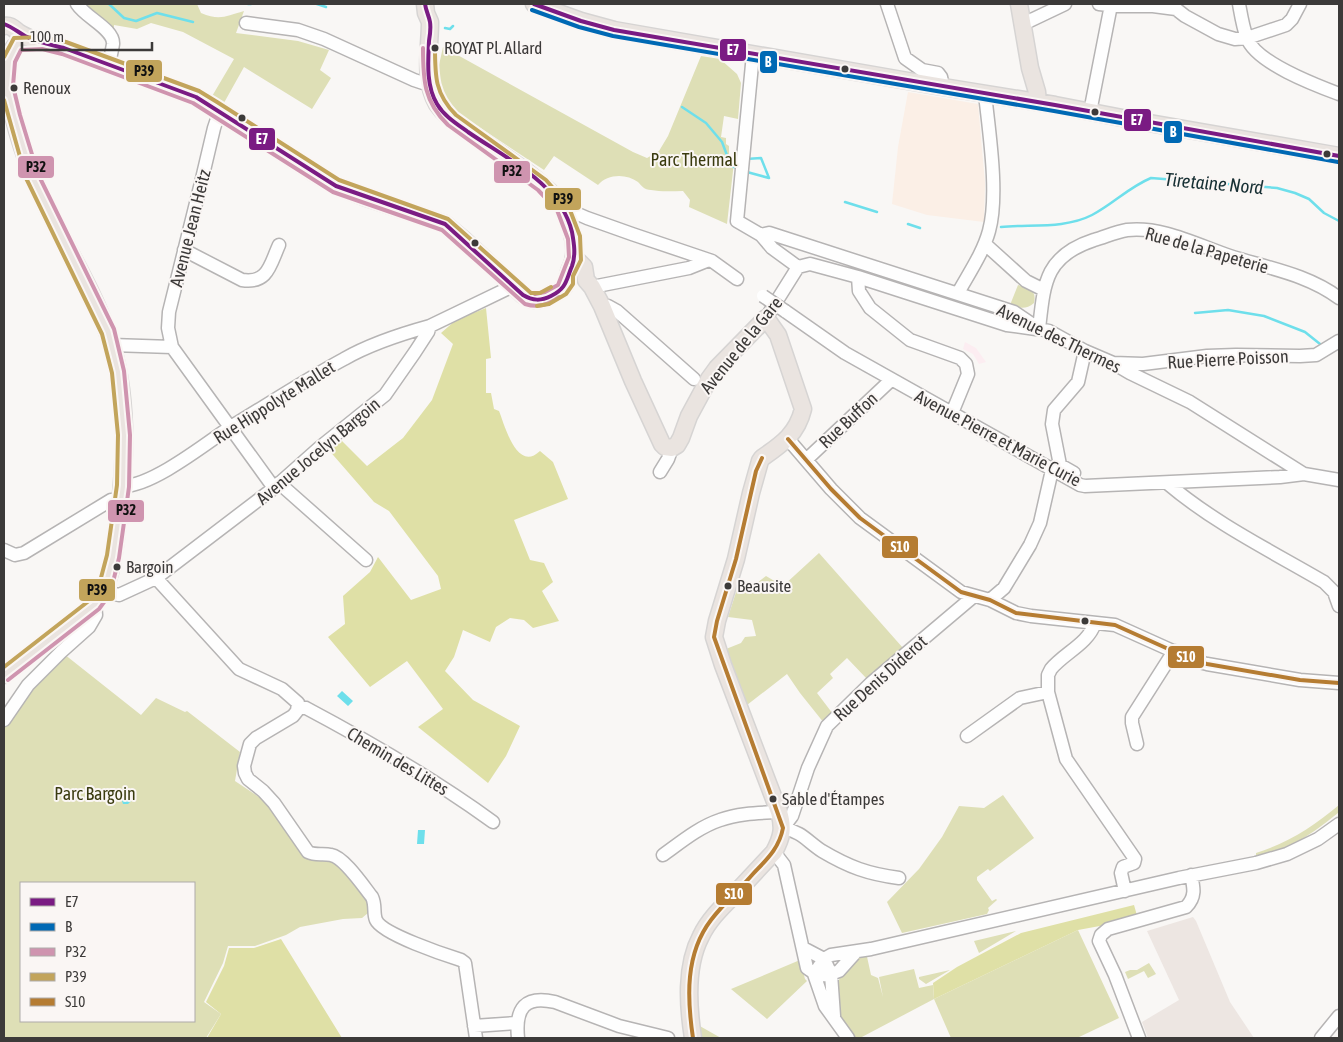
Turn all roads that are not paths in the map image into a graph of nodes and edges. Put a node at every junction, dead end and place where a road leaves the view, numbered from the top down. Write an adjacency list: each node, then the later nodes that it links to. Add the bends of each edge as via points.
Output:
1 (77, 4): 17 (street, via 82,12 112,36)
2 (426, 4): 3 (main road); 11 (main road)
3 (437, 4): 11 (main road)
4 (534, 4): 16 (main road, via 604,27)
5 (887, 4): 20 (street, via 905,58 922,70 938,73)
6 (1020, 4): 13 (main road)
7 (1065, 4): 13 (street)
8 (1238, 4): 15 (street)
9 (1300, 4): 15 (street, via 1286,25)
10 (1105, 5): 15 (street, via 1176,9 1218,34 1235,39); 25 (street)
11 (430, 22): 19 (main road)
12 (246, 23): 19 (street, via 298,30 324,38 414,80)
13 (1023, 24): 23 (main road, via 1030,68)
14 (9, 35): 17 (main road, via 64,48); 18 (main road)
15 (1247, 38): 22 (street, via 1256,51 1294,76)
16 (748, 53): 20 (main road); 28 (street, Avenue des Thermes, via 742,62 750,78 736,220)
17 (109, 64): 24 (main road, via 189,94)
18 (5, 82): 49 (main road, via 32,176 96,305)
19 (430, 83): 27 (main road, via 437,103 448,116 542,185)
20 (943, 86): 21 (main road)
21 (985, 94): 23 (main road); 29 (street, via 992,190 992,214)
22 (1339, 94)
23 (1030, 101): 25 (main road)
24 (220, 110): 31 (street, Avenue Jean Heitz); 39 (main road, via 336,186 445,224)
25 (1090, 112): 26 (main road)
26 (1339, 156)
27 (562, 207): 32 (main road, via 574,238); 33 (street)
28 (761, 235): 34 (street, Avenue des Thermes, via 772,248); 41 (street, Avenue des Thermes, via 769,233)
29 (985, 244): 40 (street, via 1026,281); 41 (street)
30 (279, 245): 31 (street, via 265,275 252,282)
31 (184, 250): 50 (street, Avenue Jean Heitz, via 169,312)
32 (574, 258): 35 (main road); 38 (main road, via 584,267)
33 (709, 260): 37 (street); 38 (street, via 688,268)
34 (798, 267): 36 (street, via 810,264); 45 (street, Avenue de la Gare)
35 (567, 275): 38 (main road); 39 (main road, via 562,290 542,300 528,298)
36 (858, 277): 47 (street, via 1006,325); 57 (street, via 859,291 870,308 910,340 960,358 966,364 968,374)
37 (737, 279)
38 (589, 283): 44 (main road)
39 (513, 286): 46 (street)
40 (1044, 290): 43 (street, Rue de la Papeterie, via 1053,267 1067,253 1085,242 1112,233 1140,230 1171,236 1280,270 1307,280); 47 (street, Rue de la Papeterie)
41 (958, 293): 47 (street, Avenue des Thermes, via 1014,312)
42 (763, 296): 56 (street, Avenue Pierre et Marie Curie, bridge, via 845,353)
43 (1339, 298)
44 (602, 306): 55 (street, via 617,311); 60 (main road, via 662,444)
45 (766, 318): 59 (main road, via 778,335 803,409); 60 (main road, Avenue de la Gare, via 709,379 681,438)
46 (430, 326): 58 (street, Rue Hippolyte Mallet, via 344,358); 67 (street, Avenue Jocelyn Bargoin, via 385,395)
47 (1039, 329): 51 (street, Avenue des Thermes, via 1049,331)
48 (1339, 341): 53 (street, Rue Pierre Poisson, via 1316,355 1207,356)
49 (112, 345): 50 (street); 69 (main road, via 122,405)
50 (172, 347): 58 (street, Avenue Jean Heitz)
51 (1085, 351): 52 (street, Avenue des Thermes); 68 (street, via 1078,382 1054,410 1052,424 1060,465)
52 (1113, 363): 53 (street, Rue Pierre Poisson); 54 (street, Avenue des Thermes)
53 (1143, 364): 54 (street)
54 (1138, 377): 64 (street, Avenue des Thermes, via 1190,402)
55 (694, 379)
56 (891, 380): 57 (street, Avenue Pierre et Marie Curie); 61 (street, Rue Buffon)
57 (952, 413): 62 (street, Avenue Pierre et Marie Curie)
58 (230, 428): 67 (street, Avenue Jean Heitz); 69 (street, Rue Hippolyte Mallet)
59 (788, 439): 61 (street); 88 (main road, via 762,458 756,471 714,636)
60 (672, 448): 63 (street)
61 (806, 460): 73 (street, via 860,518 961,592)
62 (1052, 470): 68 (street, Avenue Pierre et Marie Curie, via 1080,485); 75 (street, via 1040,523 1030,545 1004,588)
63 (660, 472)
64 (1304, 474): 65 (street, Avenue des Thermes); 66 (street, Avenue Pierre et Marie Curie)
65 (1339, 480)
66 (1167, 483): 68 (street, Avenue Pierre et Marie Curie); 76 (street, via 1185,499 1324,582 1334,592)
67 (277, 485): 71 (street, Avenue Jean Heitz); 72 (street, Avenue Jocelyn Bargoin)
68 (1093, 486)
69 (122, 493): 70 (street, Rue Hippolyte Mallet, via 24,553 15,555); 74 (main road, via 113,556)
70 (4, 550)
71 (366, 560)
72 (156, 578): 74 (street, Avenue Jocelyn Bargoin, via 119,595); 84 (street, via 239,669 282,689 296,700)
73 (974, 596): 75 (street); 91 (street, Rue Denis Diderot, via 871,683 828,726 808,768 792,816)
74 (99, 598): 79 (main road); 81 (street, via 96,615 89,627)
75 (990, 600): 77 (street, via 1024,615)
76 (1339, 606)
77 (1095, 623): 78 (street, via 1122,627); 82 (street, via 1092,632 1051,669)
78 (1174, 651): 80 (street, via 1195,661 1221,667); 87 (street, via 1132,717)
79 (4, 675)
80 (1339, 683)
81 (28, 686): 83 (street); 85 (street)
82 (1048, 692): 86 (street, via 1020,698); 96 (street, via 1066,759 1135,859 1134,863 1123,867 1121,873)
83 (4, 705)
84 (299, 707): 89 (street, Chemin des Littes, via 359,736 461,798); 105 (street, via 293,716 250,744 244,766 248,779 274,803 308,852 331,855 341,861 372,897 378,923 414,944 465,963)
85 (4, 720)
86 (966, 736)
87 (1137, 744)
88 (779, 812): 91 (main road); 93 (street, via 738,815 720,820 705,826)
89 (493, 822)
90 (1339, 824): 94 (street, via 1287,854)
91 (782, 828): 92 (main road, via 781,839); 95 (street, via 795,830 847,865 875,875)
92 (774, 852): 97 (street, via 784,865); 108 (main road, via 713,917 694,951 690,1000)
93 (663, 855)
94 (1191, 876): 96 (street); 110 (street, via 1194,890 1192,902 1186,908 1108,929 1099,941)
95 (898, 878)
96 (1125, 891): 98 (street)
97 (803, 948): 99 (street); 100 (street, via 807,968)
98 (856, 952): 99 (street); 101 (street, via 839,971)
99 (824, 959): 100 (street); 101 (street)
100 (814, 974): 101 (street); 102 (street, via 825,1006)
101 (831, 974): 102 (street)
102 (834, 1016): 109 (street)
103 (1339, 1016): 111 (street)
104 (516, 1023): 105 (street); 106 (street); 107 (street, via 528,1002 544,1000 619,1026)
105 (475, 1032)
106 (518, 1038)
107 (668, 1038)
108 (694, 1038)
109 (848, 1038)
110 (1139, 1038)
111 (1321, 1038)

